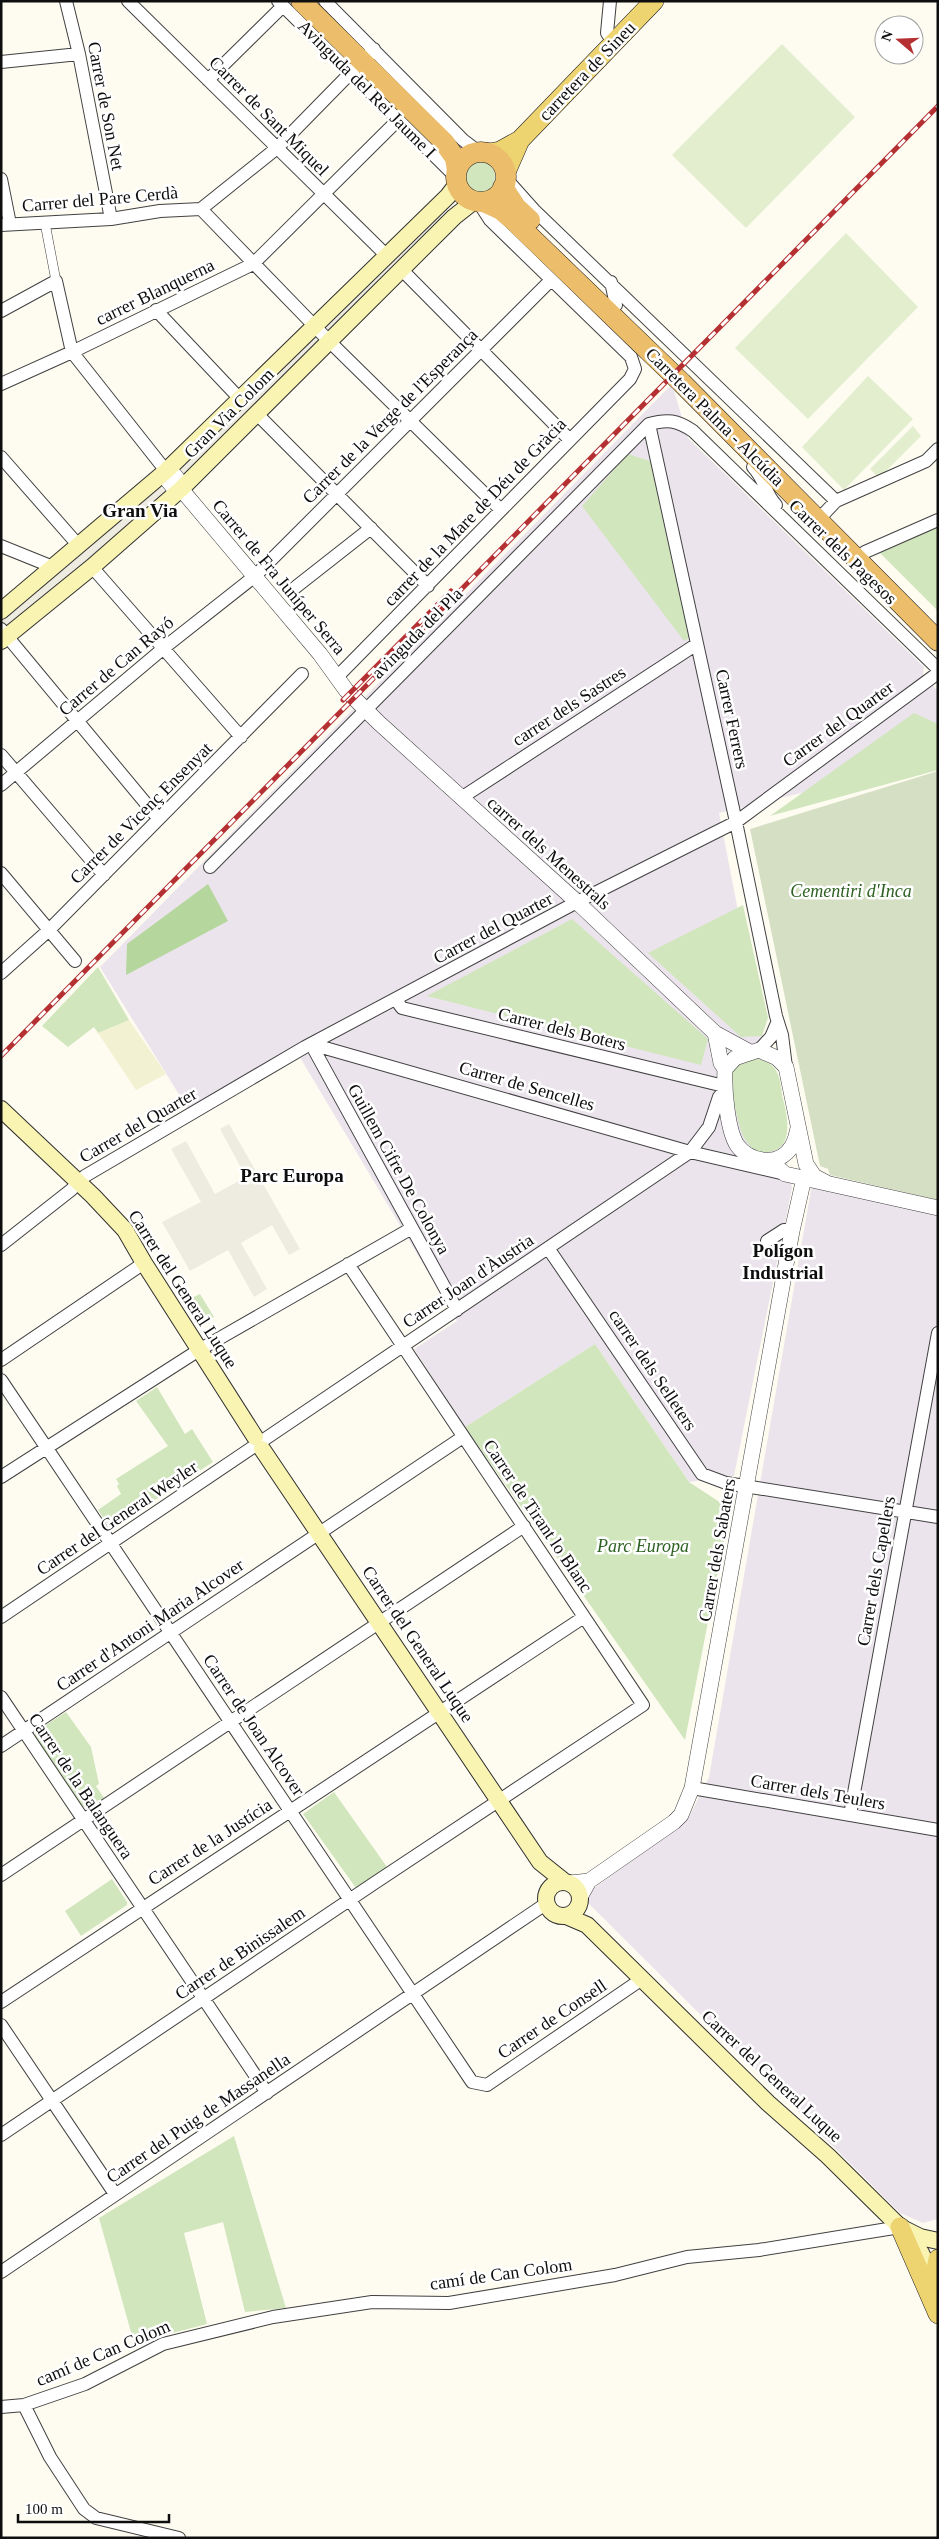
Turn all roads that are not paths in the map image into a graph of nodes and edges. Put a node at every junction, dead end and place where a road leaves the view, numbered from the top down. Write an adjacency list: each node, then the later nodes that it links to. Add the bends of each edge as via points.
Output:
1 (66, 1): 8 (street, Carrer de Son Net)
2 (128, 1): 11 (street, Carrer de Sant Miquel)
3 (325, 1): 9 (street, Avinguda del Rei Jaume I)
4 (610, 1): 7 (street)
5 (654, 1): 7 (main road, carretera de Sineu)
6 (288, 3): 9 (highway, Avinguda del Rei Jaume I); 11 (street)
7 (611, 38): 13 (main road, carretera de Sineu)
8 (78, 54): 10 (street); 24 (street, Carrer de Son Net)
9 (361, 61): 12 (street, Avinguda del Rei Jaume I); 14 (highway, Avinguda del Rei Jaume I); 15 (street); 16 (street, Avinguda del Rei Jaume I)
10 (1, 62)
11 (208, 80): 15 (street, Carrer de Sant Miquel)
12 (398, 120): 17 (street, Avinguda del Rei Jaume I); 20 (street, carrer Blanquerna)
13 (520, 140): 16 (main road, via 500,150); 19 (main road)
14 (444, 142): 16 (highway, Avinguda del Rei Jaume I, via 461,152); 17 (highway, Avinguda del Rei Jaume I, via 455,158)
15 (277, 148): 20 (street, Carrer de Sant Miquel); 22 (street)
16 (480, 153): 17 (highway, via 461,162); 19 (highway, via 501,161)
17 (457, 177): 21 (highway, via 463,196); 27 (main road, Gran Via Colom, via 448,196)
18 (1, 179): 26 (street)
19 (505, 179): 21 (highway, via 496,197); 23 (highway, Carretera Palma - Alcúdia); 32 (street)
20 (323, 194): 27 (street, Carrer de Sant Miquel); 28 (street, carrer Blanquerna)
21 (479, 202): 23 (highway, Carretera Palma - Alcúdia); 29 (main road, Gran Via Colom, via 460,212); 31 (street, via 490,220)
22 (201, 209): 24 (street, Carrer del Pare Cerdà, via 160,211); 28 (street)
23 (516, 214): 33 (highway, Carretera Palma - Alcúdia); 45 (highway, Carretera Palma - Alcúdia)
24 (111, 219): 25 (street, Carrer del Pare Cerdà)
25 (45, 223): 26 (street, Carrer del Pare Cerdà); 30 (street)
26 (6, 225)
27 (386, 255): 36 (main road, Gran Via Colom)
28 (253, 264): 34 (street, carrer Blanquerna); 36 (street)
29 (402, 270): 37 (main road, Gran Via Colom); 38 (street)
30 (56, 280): 35 (street); 39 (street)
31 (551, 280): 38 (street, Carrer de la Verge de l'Esperança); 46 (street, carrer de la Mare de Déu de Gràcia, via 631,357 635,369 630,379)
32 (611, 282): 33 (street); 53 (street)
33 (616, 304): 53 (highway, Carretera Palma - Alcúdia)
34 (156, 310): 39 (street, carrer Blanquerna); 41 (street)
35 (1, 312)
36 (314, 326): 37 (street); 41 (main road, Gran Via Colom)
37 (330, 342): 42 (main road, Gran Via Colom); 43 (street)
38 (482, 350): 43 (street, Carrer de la Verge de l'Esperança); 46 (street)
39 (72, 352): 40 (street, carrer Blanquerna); 49 (street, Carrer de Fra Juníper Serra)
40 (1, 384)
41 (240, 399): 49 (main road, Gran Via Colom)
42 (257, 414): 50 (main road, Gran Via Colom); 51 (street)
43 (411, 421): 51 (street, Carrer de la Verge de l'Esperança); 52 (street)
44 (649, 424): 54 (street, Carrer dels Pagesos, via 666,420 680,422 693,431); 69 (street, Carrer Ferrers); 74 (street, avinguda del Pla, via 425,652)
45 (731, 432): 53 (highway, Carretera Palma - Alcúdia); 54 (street, via 736,449 759,474 769,498)
46 (569, 439): 52 (street, carrer de la Mare de Déu de Gràcia)
47 (938, 448): 53 (street, via 926,461)
48 (1, 456): 58 (street)
49 (166, 471): 50 (street, Carrer de Fra Juníper Serra, via 165,477 173,487); 58 (main road, Gran Via Colom)
50 (181, 489): 61 (main road, Gran Via Colom); 62 (street, Carrer de Fra Juníper Serra)
51 (337, 494): 56 (street); 62 (street, Carrer de la Verge de l'Esperança)
52 (500, 509): 63 (street, carrer de la Mare de Déu de Gràcia)
53 (826, 511): 59 (highway, Carretera Palma - Alcúdia); 68 (highway, Carretera Palma - Alcúdia)
54 (786, 519): 71 (street, Carrer dels Pagesos)
55 (938, 520): 59 (street)
56 (371, 528): 63 (street); 64 (street)
57 (1, 546): 60 (street)
58 (78, 546): 60 (main road, Gran Via Colom)
59 (865, 552): 66 (highway, Carretera Palma - Alcúdia)
60 (53, 567): 65 (main road, Gran Via Colom)
61 (92, 567): 67 (main road, Gran Via Colom); 70 (street)
62 (255, 576): 70 (street, Carrer de Can Rayó); 73 (street, Carrer de Fra Juníper Serra)
63 (428, 586): 73 (street, carrer de la Mare de Déu de Gràcia)
64 (292, 590)
65 (5, 604)
66 (938, 625)
67 (3, 635): 75 (street)
68 (938, 640)
69 (696, 644): 80 (street, carrer dels Sastres); 82 (street, Carrer Ferrers)
70 (164, 647): 75 (street, Carrer de Can Rayó); 76 (street)
71 (938, 671): 82 (street, Carrer del Quarter)
72 (302, 674): 76 (street, Carrer de Vicenç Ensenyat)
73 (337, 677): 74 (street, Carrer de Fra Juníper Serra)
74 (356, 700): 80 (street, carrer dels Menestrals); 83 (street, avinguda del Pla)
75 (76, 722): 78 (street, Carrer de Can Rayó); 81 (street)
76 (241, 737): 81 (street, Carrer de Vicenç Ensenyat)
77 (1, 755): 78 (street)
78 (16, 772): 79 (street, Carrer de Can Rayó); 85 (street)
79 (1, 785)
80 (461, 798): 86 (street, carrer dels Menestrals)
81 (158, 818): 85 (street, Carrer de Vicenç Ensenyat)
82 (736, 822): 86 (street, Carrer del Quarter); 91 (street, Carrer Ferrers)
83 (210, 867)
84 (1, 873): 87 (street)
85 (104, 875): 87 (street, Carrer de Vicenç Ensenyat)
86 (577, 902): 90 (street, Carrer del Quarter); 92 (street, carrer dels Menestrals)
87 (50, 930): 88 (street); 89 (street, Carrer de Vicenç Ensenyat)
88 (75, 961)
89 (1, 972)
90 (396, 1000): 93 (street, Carrer del Quarter); 97 (street, Carrer dels Boters, via 402,1008)
91 (778, 1023): 94 (street, via 772,1037); 95 (street, Carrer Ferrers)
92 (715, 1033): 94 (street, carrer dels Menestrals); 96 (street)
93 (311, 1044): 100 (street, Carrer de Sencelles); 105 (street, Carrer del Quarter); 108 (street, Guillem Cifre De Colonya)
94 (754, 1051): 95 (street, via 777,1058); 96 (street, via 735,1058)
95 (786, 1067): 99 (street)
96 (724, 1069): 97 (street)
97 (725, 1088): 100 (street, Carrer Joan d'Àustria, via 709,1127); 101 (street, via 736,1144 745,1153)
98 (1, 1109): 105 (main road, Carrer del General Luque)
99 (798, 1128): 101 (street, via 793,1146 780,1158); 106 (street, via 806,1164 814,1176)
100 (690, 1152): 102 (street, Carrer de Sencelles); 112 (street, Carrer Joan d'Àustria)
101 (763, 1160): 102 (street, Carrer de Sencelles); 103 (street)
102 (732, 1162): 103 (street, Carrer de Sencelles)
103 (785, 1174): 104 (street, Carrer de Sencelles)
104 (804, 1178): 106 (street, Carrer de Sencelles); 109 (street, Carrer dels Sabaters)
105 (79, 1182): 111 (street, Carrer del Quarter); 113 (main road, Carrer del General Luque, via 126,1230)
106 (829, 1184): 107 (street, Carrer de Sencelles)
107 (938, 1208)
108 (412, 1228): 114 (street); 115 (street, Guillem Cifre De Colonya)
109 (792, 1231): 110 (street, via 784,1230); 125 (street, Carrer dels Sabaters)
110 (767, 1242)
111 (1, 1245)
112 (548, 1248): 115 (street, Carrer Joan d'Àustria); 125 (street, carrer dels Selleters, via 702,1474 726,1483)
113 (144, 1263): 118 (main road, Carrer del General Luque); 119 (street)
114 (348, 1264): 117 (street, Carrer de Tirant lo Blanc); 118 (street)
115 (457, 1310): 117 (street, Carrer Joan d'Àustria)
116 (938, 1333): 126 (street, Carrer dels Capellers)
117 (403, 1346): 121 (street, Carrer de Tirant lo Blanc); 122 (street, Carrer Joan d'Àustria)
118 (199, 1350): 122 (main road, Carrer del General Luque); 123 (street)
119 (1, 1360)
120 (1, 1380): 123 (street, Carrer de Joan Alcover)
121 (463, 1437): 128 (street, Carrer de Tirant lo Blanc); 129 (street, Carrer d'Antoni Maria Alcover)
122 (259, 1443): 129 (main road, Carrer del General Luque); 130 (street, Carrer del General Weyler)
123 (46, 1447): 124 (street); 130 (street, Carrer de Joan Alcover)
124 (1, 1477)
125 (747, 1486): 126 (street, carrer dels Selleters); 141 (street, Carrer dels Sabaters)
126 (904, 1511): 127 (street, carrer dels Selleters); 144 (street, Carrer dels Capellers)
127 (938, 1518)
128 (524, 1526): 132 (street, Carrer de Tirant lo Blanc); 133 (street)
129 (318, 1533): 133 (main road, Carrer del General Luque); 134 (street, Carrer d'Antoni Maria Alcover)
130 (111, 1543): 131 (street, Carrer del General Weyler); 134 (street, Carrer de Joan Alcover)
131 (1, 1617)
132 (584, 1617): 136 (street, Carrer de Tirant lo Blanc); 137 (street, Carrer de la Justícia)
133 (380, 1624): 137 (main road, Carrer del General Luque); 138 (street)
134 (171, 1632): 138 (street, Carrer de Joan Alcover); 139 (street, Carrer d'Antoni Maria Alcover)
135 (1, 1697): 139 (street, Carrer de la Balanguera)
136 (644, 1705): 142 (street, Carrer de Binissalem)
137 (439, 1712): 142 (main road, Carrer del General Luque); 143 (street, Carrer de la Justícia)
138 (232, 1722): 143 (street, Carrer de Joan Alcover); 145 (street)
139 (24, 1731): 140 (street, Carrer d'Antoni Maria Alcover); 145 (street, Carrer de la Balanguera)
140 (1, 1746)
141 (692, 1788): 144 (street, Carrer dels Teulers); 149 (street, Carrer dels Sabaters, via 674,1822)
142 (499, 1801): 147 (main road, Carrer del General Luque); 151 (street, Carrer de Binissalem)
143 (291, 1810): 151 (street, Carrer de Joan Alcover); 154 (street, Carrer de la Justícia)
144 (850, 1814): 146 (street, Carrer dels Teulers)
145 (83, 1820): 148 (street); 154 (street, Carrer de la Balanguera)
146 (938, 1830)
147 (540, 1862): 150 (main road, Carrer del General Luque); 153 (main road, Carrer del General Luque)
148 (1, 1874)
149 (588, 1880): 150 (street, Carrer dels Sabaters); 152 (street)
150 (567, 1883): 152 (main road, via 577,1889); 153 (main road, via 552,1886)
151 (351, 1899): 158 (street, Carrer de Joan Alcover); 159 (street, Carrer de Binissalem)
152 (580, 1899): 155 (main road, via 576,1911); 156 (main road, Carrer del General Luque)
153 (548, 1902): 155 (main road, via 557,1915); 158 (street, Carrer del Puig de Massanella)
154 (141, 1908): 159 (street, Carrer de la Balanguera); 160 (street, Carrer de la Justícia)
155 (566, 1916): 156 (main road, Carrer del General Luque)
156 (587, 1925): 157 (main road, Carrer del General Luque)
157 (642, 1979): 162 (street, Carrer de Consell, via 487,2085); 167 (main road, Carrer del General Luque)
158 (414, 1992): 162 (street, Carrer de Joan Alcover, via 472,2082); 163 (street, Carrer del Puig de Massanella)
159 (203, 1998): 163 (street, Carrer de la Balanguera); 164 (street, Carrer de Binissalem)
160 (1, 2002)
161 (1, 2025): 164 (street)
162 (480, 2085)
163 (267, 2093): 166 (street, Carrer del Puig de Massanella)
164 (52, 2100): 165 (street, Carrer de Binissalem); 166 (street)
165 (1, 2135)
166 (116, 2194): 170 (street, Carrer del Puig de Massanella)
167 (900, 2227): 168 (main road, Carrer del General Luque); 171 (main road, via 922,2253); 172 (main road); 173 (street, camí de Can Colom, via 759,2250 687,2257 615,2275 449,2303 372,2302 273,2317 163,2344 86,2384)
168 (938, 2241)
169 (938, 2259): 171 (main road)
170 (1, 2272)
171 (938, 2286)
172 (938, 2314)
173 (24, 2405): 174 (street, camí de Can Colom); 175 (street, via 50,2457 84,2509 96,2518)
174 (1, 2407)
175 (179, 2538)

